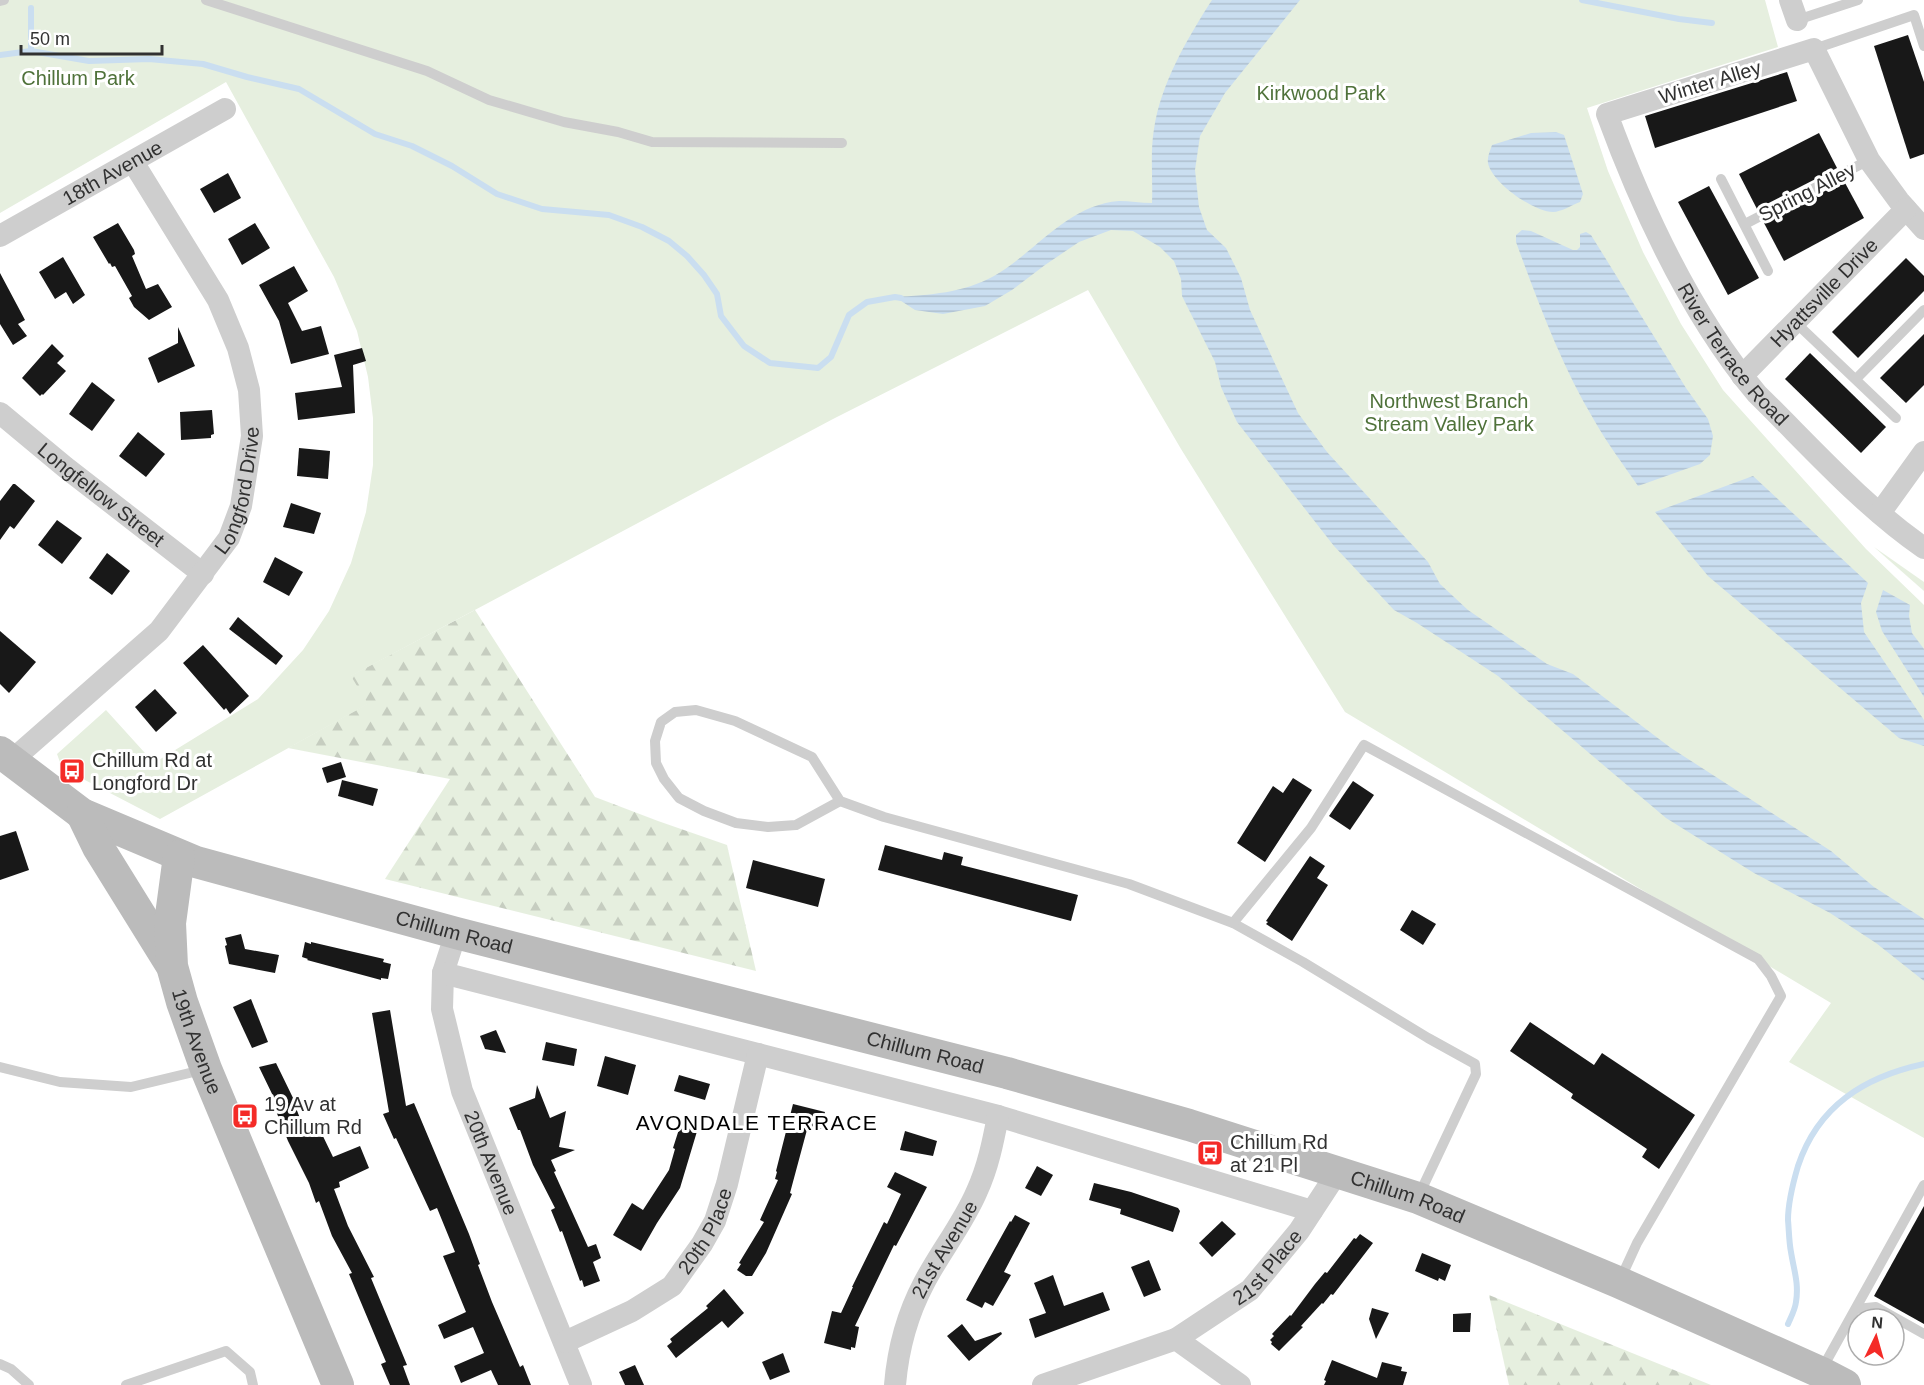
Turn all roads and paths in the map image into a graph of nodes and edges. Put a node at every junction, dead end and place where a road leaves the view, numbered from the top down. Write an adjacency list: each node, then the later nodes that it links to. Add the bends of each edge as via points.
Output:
1 (207, 0): 8 (lane, via 427,71 489,100 652,142)
2 (1858, 0): 3 (lane)
3 (1794, 10)
4 (1924, 46): 5 (lane, via 1914,15)
5 (1814, 49): 7 (street, Winter Alley); 9 (street)
6 (225, 109): 10 (street, 18th Avenue)
7 (1606, 114): 19 (street, River Terrace Road, via 1645,208 1674,265)
8 (842, 143)
9 (1869, 160): 12 (street); 13 (lane, Spring Alley)
10 (132, 162): 15 (street, 18th Avenue); 26 (street, Longford Drive, via 218,300 238,348 249,390 252,436 241,506 229,538)
11 (1721, 178): 13 (lane, Spring Alley)
12 (1906, 209): 14 (street); 18 (street, Hyattsville Drive)
13 (1744, 224): 16 (lane, Spring Alley)
14 (1924, 229)
15 (0, 236)
16 (1768, 271)
17 (1924, 310): 20 (lane)
18 (1796, 322): 19 (street, Hyattsville Drive); 20 (lane)
19 (1742, 376): 24 (street, River Terrace Road)
20 (1856, 379): 22 (lane)
21 (0, 413): 26 (street, Longfellow Street)
22 (1896, 418)
23 (1924, 452): 24 (street)
24 (1880, 513): 25 (street, River Terrace Road)
25 (1924, 548)
26 (203, 574): 27 (street, Longford Drive, via 159,631)
27 (6, 757): 29 (main road, Chillum Road)
28 (840, 801): 28 (lane, via 796,825 736,823 704,811 679,798 664,780 656,763 655,741 661,722 675,712 696,710 735,722 812,757); 31 (lane, via 884,817 1129,884)
29 (82, 814): 30 (main road, Chillum Road); 33 (main road)
30 (179, 856): 32 (main road, Chillum Road); 33 (main road, 19th Avenue, via 170,923)
31 (1233, 923): 41 (lane, via 1475,1064 1476,1074); 43 (lane, via 1311,828 1364,745 1758,959 1781,996)
32 (456, 933): 34 (street, 20th Avenue); 39 (main road, Chillum Road, via 1007,1073 1190,1125)
33 (172, 966): 37 (main road, 19th Avenue)
34 (443, 973): 35 (street); 49 (street, 20th Avenue, via 442,1009 462,1091)
35 (758, 1054): 38 (street); 49 (street, 20th Place, via 728,1184 702,1244 672,1286 632,1311)
36 (0, 1067): 37 (lane, via 60,1082 131,1087)
37 (206, 1069): 55 (main road, 19th Avenue)
38 (998, 1116): 42 (street); 57 (street, 21st Avenue, via 987,1170 977,1193 910,1313 898,1354)
39 (1337, 1173): 41 (main road, Chillum Road); 42 (street, 21st Place)
40 (1924, 1185): 44 (lane)
41 (1418, 1198): 43 (main road, Chillum Road)
42 (1312, 1211): 48 (street, 21st Place, via 1250,1290)
43 (1618, 1282): 51 (main road, Chillum Road)
44 (1857, 1307)
45 (1906, 1324): 46 (lane)
46 (1924, 1334)
47 (1846, 1338): 51 (lane)
48 (1176, 1339): 58 (street, 21st Place); 59 (street)
49 (565, 1342): 56 (street, 20th Avenue)
50 (0, 1364): 53 (lane)
51 (1832, 1378)
52 (131, 1384): 54 (lane, via 226,1351 250,1372)
53 (29, 1385)
54 (253, 1385)
55 (338, 1385)
56 (581, 1385)
57 (895, 1385)
58 (1043, 1385)
59 (1240, 1385)

